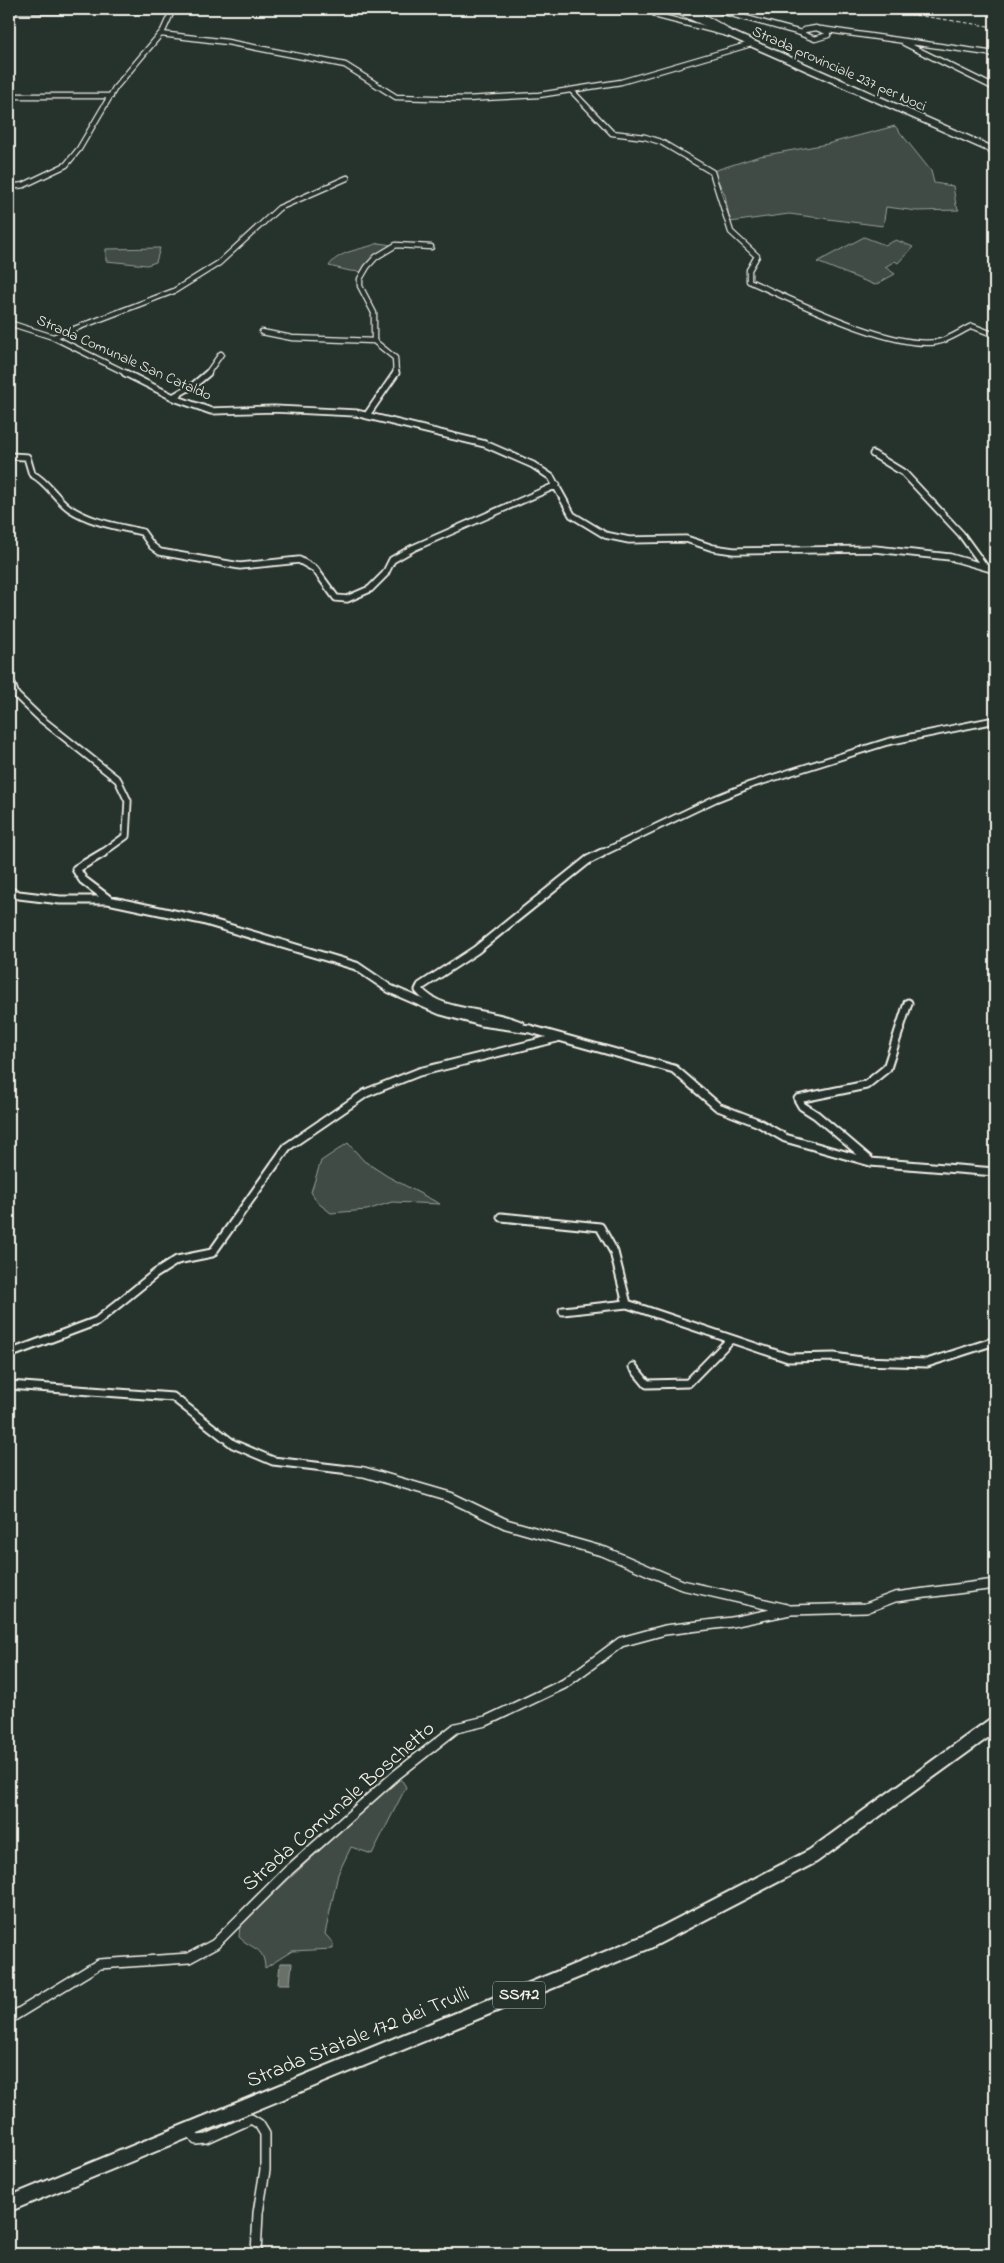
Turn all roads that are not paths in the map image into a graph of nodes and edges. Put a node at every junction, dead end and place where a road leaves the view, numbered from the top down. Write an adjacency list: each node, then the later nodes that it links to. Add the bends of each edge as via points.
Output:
1 (648, 9): 7 (street)
2 (691, 9): 16 (street)
3 (713, 9): 8 (street)
4 (172, 10): 6 (street); 13 (street)
5 (676, 10): 7 (street, via 674,16); 14 (main road, Strada provinciale 237 per Noci)
6 (9, 11)
7 (664, 17): 14 (street)
8 (787, 28): 9 (street); 11 (street)
9 (808, 29): 10 (street); 11 (street)
10 (820, 29): 12 (street); 15 (street)
11 (801, 33): 15 (street, via 810,38)
12 (849, 33): 15 (street); 17 (street)
13 (162, 34): 21 (street, via 227,42 345,65 396,97 466,98); 23 (street)
14 (730, 35): 16 (main road, Strada provinciale 237 per Noci)
15 (828, 35)
16 (740, 39): 18 (main road, Strada provinciale 237 per Noci)
17 (896, 39): 19 (street); 20 (street)
18 (751, 44): 21 (street, via 621,82); 24 (main road, Strada provinciale 237 per Noci)
19 (995, 54)
20 (995, 88)
21 (572, 91): 30 (street, via 612,133 661,142 712,172 732,232 758,256 749,270 749,281 847,323 907,342 938,342 972,326)
22 (9, 96): 23 (street)
23 (111, 96): 26 (street, via 66,165 24,185)
24 (995, 151)
25 (347, 178): 31 (street, via 280,208 219,263 174,291)
26 (9, 188)
27 (431, 248): 32 (street, via 396,245 376,257 367,267 360,286 374,313)
28 (9, 323): 31 (street, Strada Comunale San Cataldo)
29 (262, 332): 32 (street, via 292,338)
30 (995, 334)
31 (53, 337): 34 (street, Strada Comunale San Cataldo)
32 (374, 341): 35 (street, via 395,358 397,371)
33 (221, 354): 34 (street, via 203,380)
34 (173, 397): 35 (street, Strada Comunale San Cataldo, via 211,411 274,409)
35 (367, 416): 38 (street, Strada Comunale San Cataldo, via 498,449 533,465)
36 (873, 454): 39 (street, via 907,477 961,534)
37 (9, 456): 38 (street, via 26,457 32,474 42,479 68,506 93,521 142,532 160,552 240,566 299,560 315,569 336,598 347,599 370,589 385,574 392,560 413,548)
38 (557, 485): 39 (street, Strada Comunale San Cataldo, via 572,515 618,539 686,539 734,551 876,549 950,558)
39 (985, 567): 40 (street, Strada Comunale San Cataldo)
40 (995, 570)
41 (9, 676): 44 (street, via 16,695 118,780 128,801 126,836 76,869 83,880)
42 (995, 720): 46 (street, via 886,742 716,799 588,860 476,950 419,990 425,998 437,1004 510,1020)
43 (9, 891): 44 (street, via 60,900)
44 (108, 900): 46 (street, via 202,920 356,966 390,989 441,1012)
45 (908, 1003): 48 (street, via 887,1068 866,1085 798,1100)
46 (530, 1029): 47 (street)
47 (557, 1038): 48 (street, via 674,1069 718,1107 785,1138); 55 (street, via 419,1072 366,1093 287,1147 212,1253 177,1260 96,1321)
48 (870, 1162): 49 (street)
49 (995, 1172)
50 (501, 1217): 51 (street, via 600,1227 606,1232)
51 (627, 1304): 52 (street); 53 (street)
52 (563, 1311)
53 (731, 1339): 54 (street, via 788,1358 834,1357 928,1363); 56 (street, via 688,1382 647,1384)
54 (995, 1341)
55 (9, 1354)
56 (633, 1367)
57 (9, 1385): 59 (street, via 173,1397 232,1444 273,1461 364,1472 450,1497 506,1524 605,1552 682,1585)
58 (995, 1584): 59 (street, Strada Comunale Boschetto, via 895,1596 866,1608)
59 (790, 1610): 61 (street, Strada Comunale Boschetto, via 732,1622 665,1630 621,1642 564,1684 486,1721 456,1728 396,1775 289,1870 215,1944 189,1958 100,1964)
60 (995, 1724): 62 (main road, Strada Statale 172 dei Trulli / SS172, via 813,1856 647,1942)
61 (9, 2019)
62 (190, 2130): 63 (main road, Strada Statale 172 dei Trulli / SS172); 64 (street, via 196,2140 206,2139 251,2120 259,2124 265,2134 265,2170)
63 (9, 2204)
64 (256, 2254)

